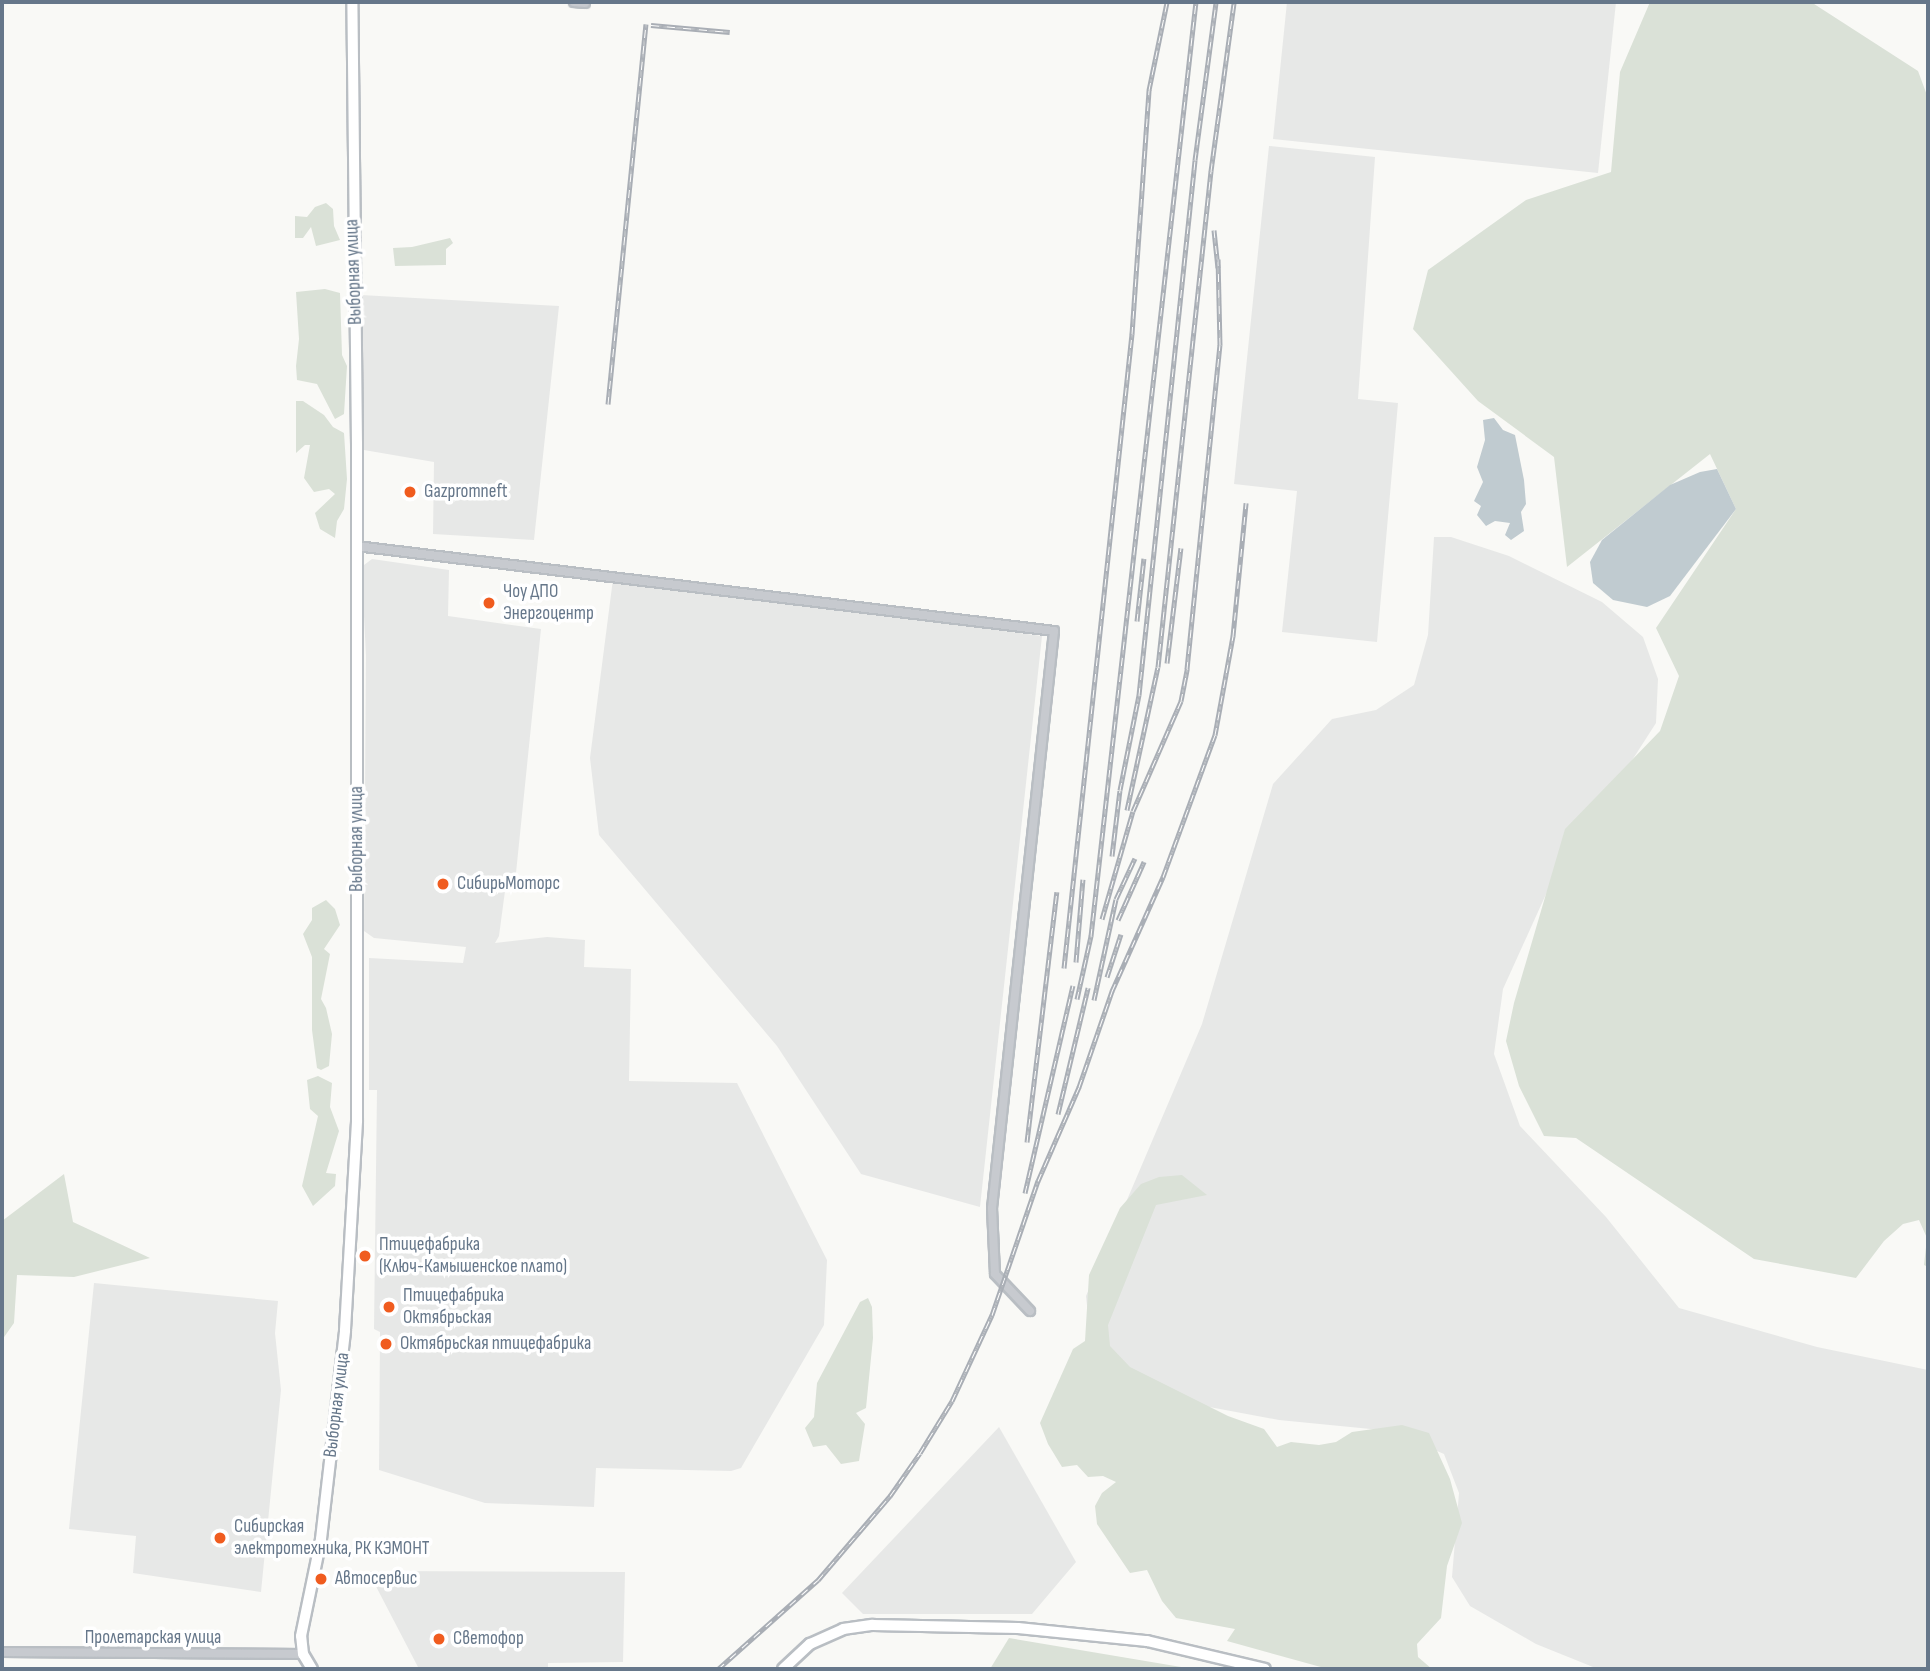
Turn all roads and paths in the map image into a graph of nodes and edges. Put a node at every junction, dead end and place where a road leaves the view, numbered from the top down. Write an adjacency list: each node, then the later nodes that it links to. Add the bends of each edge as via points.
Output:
1 (352, 2): 4 (main road, Выборная улица)
2 (574, 2): 3 (street)
3 (585, 3)
4 (356, 546): 5 (street, via 1054,631 992,1208 995,1273); 7 (main road, Выборная улица, via 357,1120 345,1330 321,1539 302,1624)
5 (1030, 1311)
6 (2, 1652): 7 (street, Пролетарская улица)
7 (303, 1654): 8 (main road)
8 (312, 1669)
9 (783, 1669): 10 (main road, via 810,1644 843,1629 873,1625 1018,1628 1147,1641)
10 (1265, 1669)

